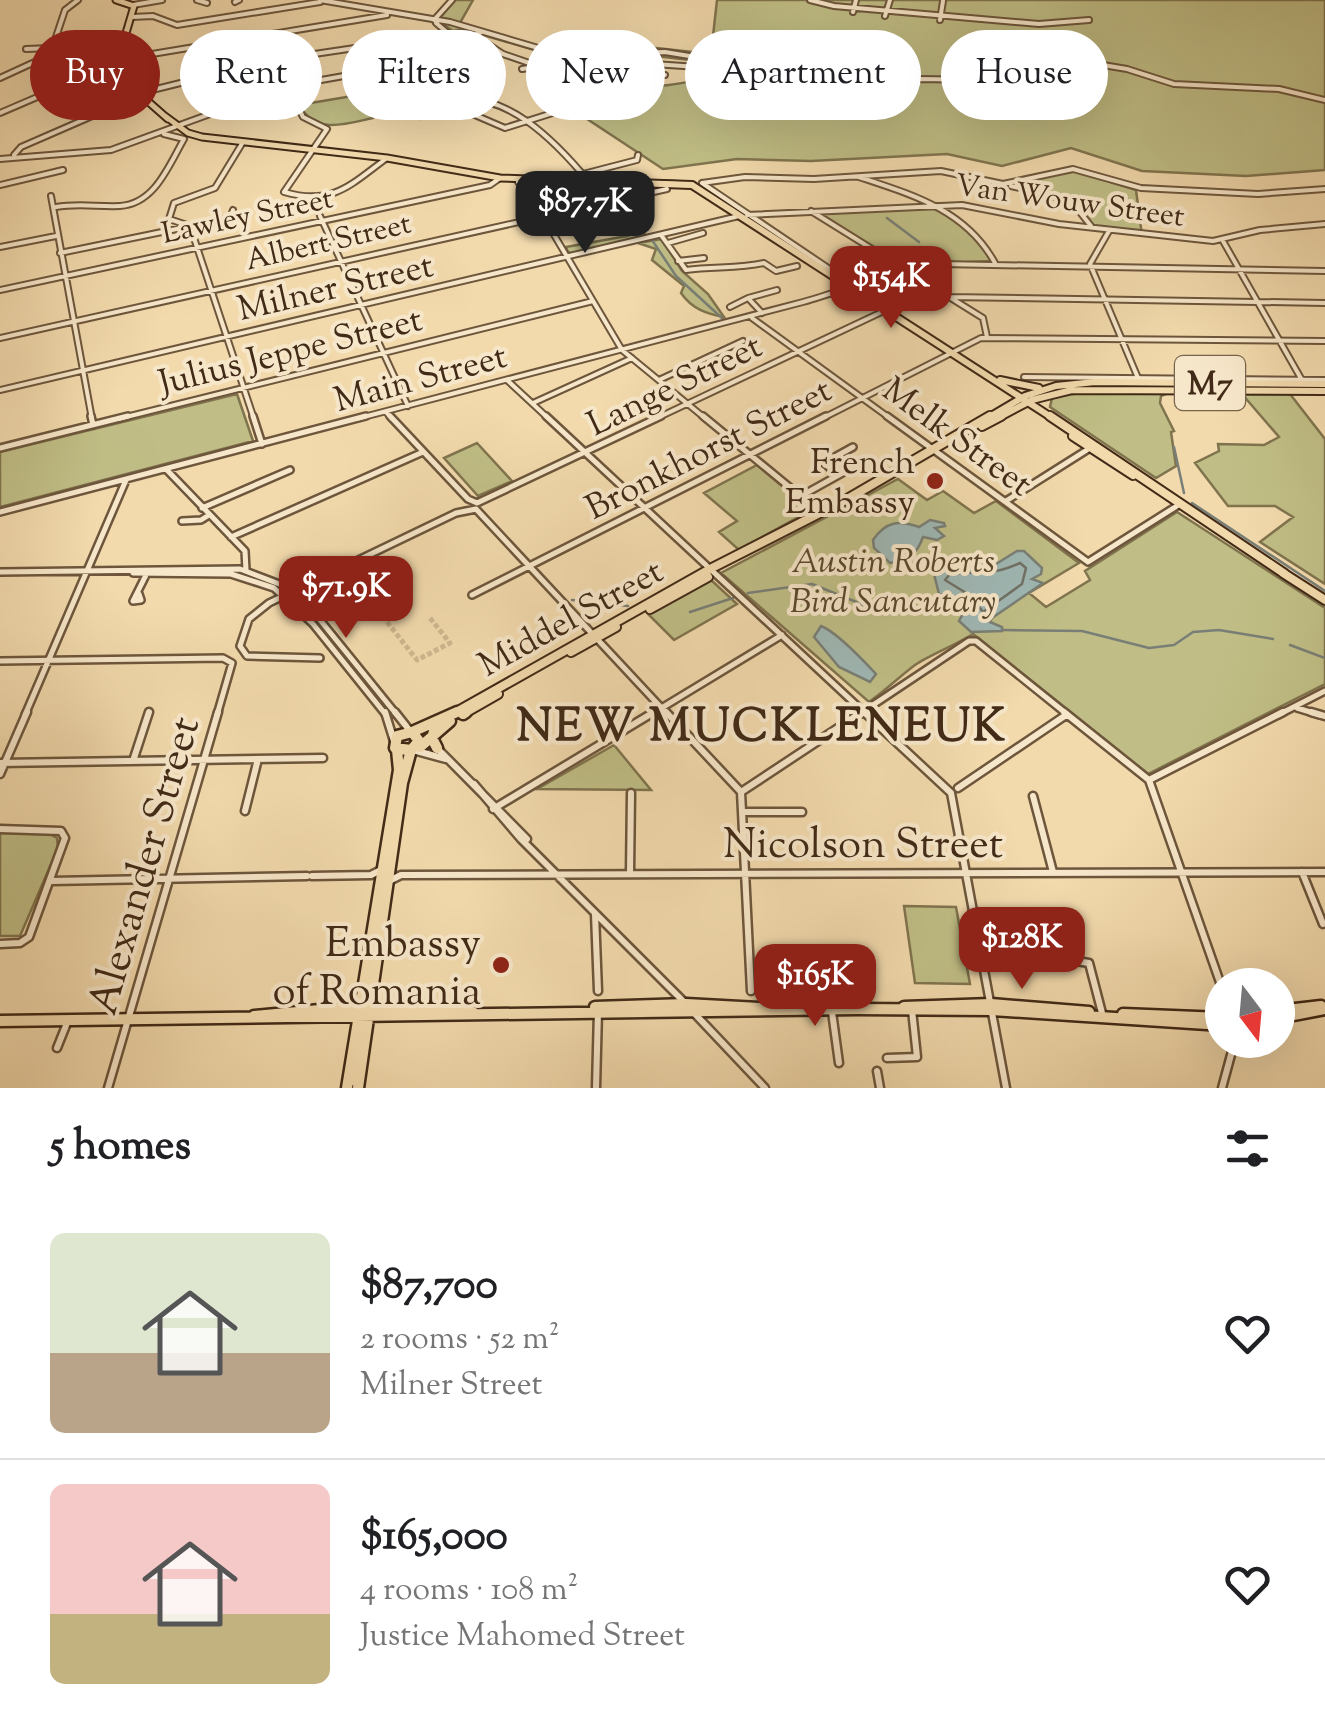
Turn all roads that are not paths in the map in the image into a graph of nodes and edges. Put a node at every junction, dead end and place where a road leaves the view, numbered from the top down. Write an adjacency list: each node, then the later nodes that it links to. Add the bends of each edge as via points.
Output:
1 (78, 0): 27 (street, via 64,10)
2 (116, 0): 12 (main road)
3 (162, 0): 12 (street)
4 (197, 0): 11 (street)
5 (325, 0): 16 (street); 20 (street, via 180,24)
6 (452, 0): 25 (street)
7 (810, 0): 14 (street)
8 (856, 0): 14 (street)
9 (890, 0): 15 (street)
10 (944, 1): 21 (street)
11 (207, 3)
12 (134, 4): 20 (main road)
13 (976, 8): 22 (street)
14 (854, 10): 15 (street)
15 (888, 10): 18 (street); 21 (street)
16 (382, 12): 17 (street); 19 (street)
17 (396, 14): 19 (street); 25 (street)
18 (886, 16)
19 (371, 17): 29 (street)
20 (132, 18): 28 (main road)
21 (940, 18): 22 (street)
22 (976, 18): 26 (street)
23 (1066, 18): 26 (street)
24 (1089, 20): 26 (street)
25 (435, 21): 30 (street); 33 (street, via 449,33)
26 (1070, 23)
27 (58, 30)
28 (130, 30)
29 (296, 30)
30 (473, 30)
31 (26, 48): 32 (street)
32 (30, 48)
33 (322, 53)
34 (665, 54): 40 (street, via 750,67 748,94 766,100 918,79 1101,84 1088,74 1004,67 1038,58 1113,66 1186,86 1271,88)
35 (30, 65): 38 (street)
36 (526, 68): 37 (street)
37 (522, 69)
38 (0, 78)
39 (30, 100): 42 (street)
40 (1325, 100)
41 (160, 112): 48 (main road)
42 (0, 113)
43 (81, 120): 52 (street)
44 (197, 120): 48 (street)
45 (309, 120): 51 (street, via 327,129)
46 (486, 120): 47 (street, via 504,128)
47 (529, 120): 57 (street)
48 (178, 127): 49 (street); 50 (main road, via 193,137)
49 (162, 134): 52 (street, via 104,152); 69 (street, via 185,138 144,199 123,206)
50 (242, 142): 51 (main road); 75 (street, via 216,186 174,203)
51 (313, 150): 54 (main road); 67 (street, via 283,190)
52 (14, 155): 55 (street)
53 (638, 155): 57 (street)
54 (386, 158): 59 (main road); 67 (street, via 340,193)
55 (0, 159)
56 (63, 170): 63 (street)
57 (583, 174): 61 (street)
58 (857, 176): 62 (street, via 941,171); 68 (street); 74 (street, via 745,176 702,183)
59 (499, 179): 60 (main road); 72 (street, Lawley Street, via 485,187)
60 (518, 180): 61 (main road); 73 (street)
61 (590, 182): 74 (main road, via 689,184)
62 (1003, 184): 65 (street, via 1073,169 1142,188 1258,194); 78 (street, via 1066,199)
63 (0, 185)
64 (667, 189): 73 (street, Albert Street)
65 (1325, 189)
66 (51, 196): 69 (street)
67 (312, 200): 72 (street)
68 (930, 204): 71 (street, Van Wouw Street); 78 (street, Van Wouw Street); 93 (street, via 970,226)
69 (56, 207): 82 (street)
70 (233, 210): 77 (street, via 231,217)
71 (811, 211): 74 (street, Van Wouw Street); 96 (street)
72 (319, 216): 87 (street, Lawley Street); 92 (street)
73 (543, 216): 89 (street); 92 (street, Albert Street)
74 (743, 216): 83 (street, Milner Street); 100 (main road)
75 (169, 219): 77 (street); 80 (street)
76 (1325, 224): 84 (street, Van Wouw Street)
77 (190, 226): 80 (street); 87 (street)
78 (1092, 228): 79 (street, Van Wouw Street)
79 (1109, 231): 84 (street, Van Wouw Street); 94 (street)
80 (155, 233): 88 (street)
81 (703, 233): 85 (street)
82 (57, 235): 86 (street); 88 (street)
83 (661, 235): 85 (street); 89 (street, Milner Street)
84 (1223, 241): 97 (street)
85 (668, 243): 91 (street)
86 (0, 247)
87 (197, 248): 99 (street, Lawley Street); 102 (street)
88 (60, 253): 99 (street)
89 (566, 257): 106 (street); 110 (street, Milner Street)
90 (704, 258): 91 (street)
91 (678, 261): 95 (street, via 690,271)
92 (340, 262): 102 (street, Albert Street); 110 (street)
93 (994, 263): 94 (street, Main Street); 96 (street, Main Street)
94 (1090, 264): 97 (street, Main Street); 107 (street)
95 (796, 266)
96 (902, 268): 100 (street, Main Street); 104 (street)
97 (1240, 270): 98 (street, Main Street); 108 (street)
98 (1325, 271)
99 (63, 276): 101 (street, Lawley Street); 115 (street)
100 (852, 286): 112 (main road); 113 (street, Main Street)
101 (0, 290)
102 (211, 290): 115 (street, Albert Street); 118 (street)
103 (777, 290): 105 (street)
104 (950, 297): 107 (street); 116 (street, via 983,318)
105 (748, 298): 111 (street); 113 (street)
106 (592, 301): 124 (street); 126 (street, Julius Jeppe Street)
107 (1105, 301): 108 (street); 119 (street)
108 (1258, 302): 109 (street); 120 (street)
109 (1325, 303)
110 (362, 305): 118 (street, Milner Street); 126 (street)
111 (730, 307)
112 (886, 310): 123 (main road); 125 (street, Lange Street)
113 (762, 313): 114 (street, Main Street)
114 (750, 317): 124 (street, Main Street); 125 (street, Melk Street)
115 (73, 322): 117 (street, Albert Street); 128 (street)
116 (988, 337): 119 (street, Bronkhorst Street); 123 (street, Bronkhorst Street)
117 (0, 338)
118 (226, 338): 128 (street, Milner Street); 138 (street)
119 (1121, 338): 120 (street, Bronkhorst Street); 131 (street)
120 (1280, 340): 122 (street, Bronkhorst Street); 134 (street)
121 (743, 341): 133 (street)
122 (1325, 341)
123 (946, 349): 129 (main road); 140 (street, Bronkhorst Street)
124 (622, 350): 127 (street); 132 (street, Main Street)
125 (798, 352): 140 (street, Melk Street); 143 (street, Lange Street)
126 (384, 353): 138 (street, Julius Jeppe Street); 144 (street)
127 (632, 358): 133 (street); 142 (street)
128 (84, 370): 139 (street, Milner Street); 147 (street)
129 (986, 376): 135 (main road, via 1025,388); 141 (main road)
130 (1024, 377): 131 (street)
131 (1138, 378): 134 (street)
132 (508, 380): 142 (street); 144 (street, Main Street)
133 (659, 380): 143 (street)
134 (1302, 385): 136 (main road, M7); 137 (main road, M7)
135 (1056, 386): 137 (main road, M7); 141 (main road, M7)
136 (1325, 386)
137 (1242, 387): 141 (main road, M7, via 1072,390)
138 (243, 388): 147 (street, Julius Jeppe Street); 148 (street)
139 (0, 390)
140 (862, 398): 151 (street, Melk Street); 155 (street, Bronkhorst Street)
141 (1023, 400): 146 (main road); 151 (main road, Middel Street / M7)
142 (533, 404): 154 (street)
143 (689, 404): 154 (street, Lange Street); 155 (street)
144 (408, 406): 145 (street, Main Street)
145 (386, 412): 148 (street, Main Street); 153 (street)
146 (1054, 420): 152 (main road); 159 (main road)
147 (92, 424): 150 (street, Julius Jeppe Street)
148 (262, 444): 157 (street, Main Street)
149 (853, 447): 160 (street, via 824,462)
150 (0, 448)
151 (931, 451): 164 (street, Melk Street); 169 (main road, Middel Street / M7)
152 (1091, 451): 162 (main road); 164 (street)
153 (423, 452): 154 (street, Lange Street, via 470,502); 172 (street)
154 (587, 453): 167 (street)
155 (751, 454): 163 (street); 167 (street, Bronkhorst Street)
156 (864, 461): 160 (street)
157 (166, 469): 161 (street, Main Street); 166 (street)
158 (290, 470): 166 (street)
159 (1134, 470): 162 (main road); 165 (main road)
160 (838, 475): 163 (street)
161 (126, 480): 168 (street, Main Street); 178 (street)
162 (1142, 481): 165 (main road)
163 (801, 496): 169 (street)
164 (1006, 502): 165 (street, Melk Street, via 1088,562)
165 (1180, 504): 184 (main road)
166 (202, 508): 170 (street)
167 (646, 509): 173 (street, Bronkhorst Street); 177 (street)
168 (0, 512)
169 (821, 512): 177 (main road, Middel Street / M7)
170 (209, 515): 171 (street); 172 (street)
171 (182, 520)
172 (231, 537): 176 (street, via 246,553)
173 (530, 566): 180 (street, via 474,508); 182 (street, Bronkhorst Street); 185 (street)
174 (148, 570): 175 (street); 178 (street); 181 (street)
175 (175, 570): 176 (street); 183 (street, via 240,575)
176 (246, 570): 180 (street)
177 (712, 571): 185 (main road, Middel Street / M7); 186 (street)
178 (86, 572): 179 (street); 189 (street)
179 (0, 573)
180 (293, 592): 183 (street); 188 (street)
181 (139, 594)
182 (472, 595)
183 (285, 596): 187 (street, via 249,618 242,652 260,659); 191 (street)
184 (1325, 600)
185 (597, 635): 194 (street); 199 (main road, Middel Street / M7); 201 (main road, Middel Street / M7, via 455,713)
186 (782, 635): 194 (street); 195 (street)
187 (320, 658)
188 (350, 660): 191 (street); 201 (street)
189 (49, 661): 190 (street); 206 (street, Alexander Street, via 230,659); 209 (street)
190 (0, 662)
191 (364, 686): 202 (street, via 386,712)
192 (1325, 691): 193 (street)
193 (1294, 707): 198 (street); 211 (street)
194 (662, 708): 213 (street); 216 (street)
195 (864, 710): 197 (street, via 976,641); 212 (street); 213 (street)
196 (150, 712): 207 (street)
197 (1066, 715): 211 (street); 212 (street)
198 (1325, 716)
199 (445, 724): 200 (main road, Middel Street / M7); 201 (main road, Middel Street / M7)
200 (434, 731): 201 (main road, Middel Street / M7); 203 (main road)
201 (416, 743): 202 (main road, M7); 202 (main road, M7, via 400,734); 203 (street); 208 (street); 221 (main road)
202 (395, 745): 221 (main road, via 399,770)
203 (437, 748): 208 (street)
204 (324, 758): 205 (street)
205 (258, 759): 206 (street); 217 (street)
206 (205, 760): 207 (street); 231 (street, Alexander Street)
207 (132, 761): 209 (street)
208 (452, 762): 216 (street)
209 (2, 763): 210 (street)
210 (0, 774)
211 (1149, 780): 224 (street)
212 (954, 791): 229 (street)
213 (741, 792): 218 (street)
214 (631, 793): 228 (street)
215 (1033, 796): 223 (street)
216 (495, 808): 227 (street)
217 (245, 810)
218 (743, 812): 219 (street); 222 (street)
219 (802, 812)
220 (0, 829): 233 (street, via 62,832 65,842)
221 (386, 869): 230 (street, Nicolson Street); 232 (main road); 232 (street, Nicolson Street)
222 (745, 872): 228 (street, Nicolson Street); 229 (street, Nicolson Street); 240 (street)
223 (1053, 872): 224 (street, Nicolson Street); 229 (street, Nicolson Street)
224 (1182, 872): 225 (street, Nicolson Street); 238 (street)
225 (1302, 872): 226 (street, Nicolson Street); 235 (street)
226 (1325, 872)
227 (558, 873): 228 (street, Nicolson Street); 230 (street, Nicolson Street); 234 (street)
228 (630, 873)
229 (964, 873): 241 (street)
230 (401, 875): 232 (street, Nicolson Street)
231 (170, 879): 232 (street, Nicolson Street); 233 (street, Nicolson Street); 251 (street, Alexander Street)
232 (380, 880): 249 (main road)
233 (51, 881): 236 (street, via 29,937)
234 (595, 911): 239 (street); 242 (street)
235 (1323, 924)
236 (0, 944)
237 (1070, 960): 250 (street, via 1089,963)
238 (1215, 968)
239 (598, 991)
240 (751, 991)
241 (991, 1007): 246 (main road); 247 (main road); 250 (main road); 254 (main road); 267 (street)
242 (689, 1008): 244 (main road); 245 (main road); 265 (street)
243 (1325, 1008): 248 (main road)
244 (594, 1009): 249 (main road); 264 (street)
245 (832, 1009): 246 (main road); 259 (street)
246 (894, 1009): 247 (main road)
247 (912, 1010): 257 (street, via 917,1057)
248 (1295, 1012)
249 (365, 1013): 251 (main road); 262 (main road); 263 (main road)
250 (1102, 1013): 255 (main road)
251 (128, 1019): 252 (main road); 261 (street, Alexander Street)
252 (68, 1020): 253 (main road); 256 (street)
253 (0, 1021)
254 (1205, 1021)
255 (1205, 1021)
256 (57, 1048)
257 (886, 1058)
258 (1230, 1058): 268 (street)
259 (840, 1063)
260 (877, 1071): 266 (street)
261 (108, 1088)
262 (347, 1088)
263 (358, 1088)
264 (596, 1088)
265 (765, 1088)
266 (880, 1088)
267 (1006, 1088)
268 (1222, 1088)

